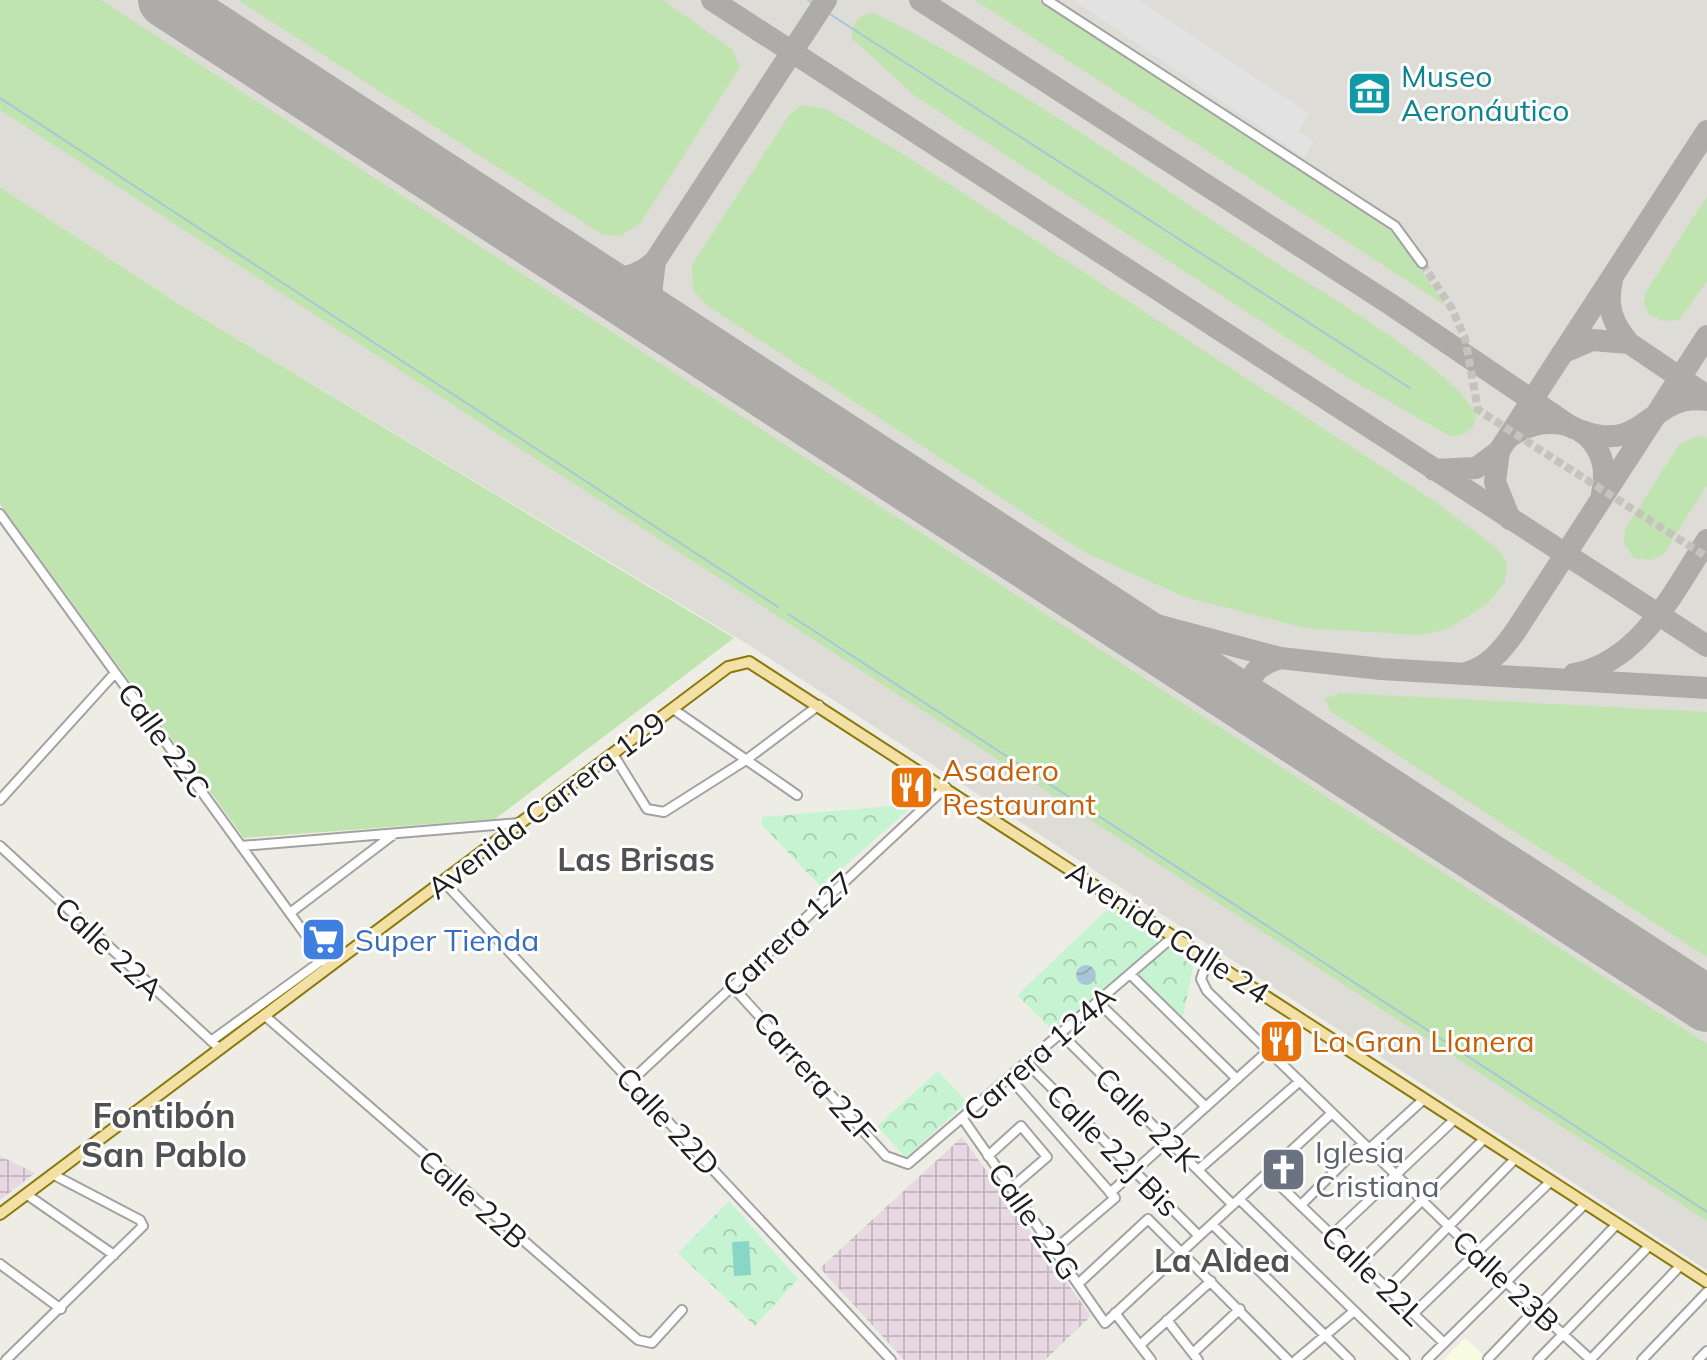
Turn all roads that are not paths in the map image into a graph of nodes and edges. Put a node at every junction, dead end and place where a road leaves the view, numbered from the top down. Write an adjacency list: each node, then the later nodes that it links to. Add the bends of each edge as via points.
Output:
1 (1047, 0): 2 (street, via 1395,226)
2 (1422, 263)
3 (0, 514): 5 (street, Calle 22C)
4 (749, 662): 6 (main road, Avenida Calle 24); 7 (main road, Avenida Carrera 129, via 728,667)
5 (115, 673): 12 (street); 16 (street, Calle 22C)
6 (819, 705): 9 (street); 10 (main road, Avenida Calle 24)
7 (673, 709): 8 (main road, Avenida Carrera 129); 9 (street)
8 (613, 754): 9 (street, via 647,809 659,812 676,807); 13 (main road, Avenida Carrera 129)
9 (746, 760): 11 (street)
10 (946, 787): 19 (main road, Avenida Calle 24); 23 (street, Carrera 127)
11 (797, 795)
12 (0, 800)
13 (522, 823): 14 (street); 17 (main road, Avenida Carrera 129)
14 (394, 833): 16 (street); 18 (street)
15 (0, 846): 27 (street, Calle 22A)
16 (241, 846): 18 (street, Calle 22C)
17 (444, 882): 21 (main road, Avenida Carrera 129); 32 (street, Calle 22D)
18 (290, 913): 21 (street, Calle 22C)
19 (1174, 936): 20 (main road, Avenida Calle 24); 22 (street, Carrera 124A)
20 (1208, 958): 28 (street, Calle 23B, via 1204,988); 34 (main road, Avenida Calle 24)
21 (326, 963): 25 (main road, Avenida Carrera 129); 27 (street)
22 (1130, 974): 24 (street, Carrera 124A); 31 (street)
23 (732, 986): 32 (street, Carrera 127); 44 (street, Carrera 22F, via 886,1156)
24 (1098, 1002): 26 (street, Carrera 124A); 35 (street)
25 (264, 1015): 27 (main road, Avenida Carrera 129); 81 (street, Calle 22B, via 638,1340 652,1343)
26 (1061, 1034): 29 (street, Carrera 124A); 40 (street, Calle 22K)
27 (215, 1045): 48 (main road, Avenida Carrera 129)
28 (1269, 1050): 31 (street); 33 (street, Calle 23B)
29 (1027, 1063): 30 (street, Carrera 124A); 46 (street, Calle 22J Bis)
30 (1010, 1078): 37 (street, Carrera 124A); 53 (street)
31 (1237, 1079): 35 (street)
32 (631, 1081): 94 (street, Calle 22D)
33 (1300, 1081): 36 (street, Calle 23B); 45 (street)
34 (1424, 1099): 38 (main road, Avenida Calle 24); 41 (street)
35 (1206, 1107): 40 (street)
36 (1332, 1113): 41 (street, Calle 23B); 47 (street)
37 (963, 1119): 42 (street, Calle 22G); 44 (street, Carrera 124A, via 914,1161)
38 (1455, 1119): 39 (main road, Avenida Calle 24); 49 (street)
39 (1485, 1138): 43 (main road, Avenida Calle 24); 54 (street)
40 (1169, 1141): 45 (street, Calle 22K); 46 (street)
41 (1366, 1146): 49 (street, Calle 23B); 57 (street)
42 (988, 1156): 51 (street, Calle 22G); 51 (street, via 1021,1126 1047,1157)
43 (1516, 1158): 50 (main road, Avenida Calle 24); 61 (street)
44 (901, 1164)
45 (1198, 1170): 55 (street, Calle 22K)
46 (1135, 1171): 53 (street); 63 (street, Calle 22J Bis)
47 (1267, 1173): 55 (street); 57 (street, Calle 22L)
48 (52, 1174): 52 (main road, Avenida Carrera 129); 68 (street, via 140,1220 141,1232)
49 (1396, 1175): 54 (street, Calle 23B); 62 (street)
50 (1551, 1181): 56 (main road, Avenida Calle 24); 67 (street)
51 (1011, 1188): 65 (street, Calle 22G)
52 (26, 1194): 58 (main road, Avenida Carrera 129); 68 (street)
53 (1113, 1196): 65 (street)
54 (1422, 1201): 61 (street, Calle 23B); 69 (street)
55 (1236, 1202): 59 (street); 82 (street, Calle 22K)
56 (1586, 1203): 60 (main road, Avenida Calle 24); 73 (street)
57 (1301, 1205): 62 (street, Calle 22L)
58 (0, 1214)
59 (1212, 1224): 63 (street); 87 (street, Calle 22J Bis)
60 (1617, 1224): 64 (main road, Avenida Calle 24); 80 (street)
61 (1449, 1227): 67 (street, Calle 23B); 76 (street)
62 (1332, 1235): 69 (street, Calle 22L)
63 (1199, 1236): 66 (street)
64 (1650, 1245): 71 (main road, Avenida Calle 24); 86 (street)
65 (1054, 1250): 75 (street, Calle 22G)
66 (1182, 1252): 72 (street); 75 (street, via 1148,1219); 83 (street)
67 (1476, 1253): 73 (street, Calle 23B); 84 (street)
68 (114, 1255): 78 (street)
69 (1360, 1262): 76 (street, Calle 22L)
70 (0, 1264): 78 (street)
71 (1681, 1265): 74 (main road, Avenida Calle 24); 102 (street)
72 (1211, 1281): 79 (street); 85 (street)
73 (1505, 1281): 80 (street, Calle 23B); 88 (street)
74 (1707, 1282)
75 (1078, 1284): 83 (street, Calle 22G, via 1105,1323)
76 (1388, 1288): 84 (street, Calle 22L)
77 (1707, 1292): 103 (street)
78 (61, 1309): 93 (street)
79 (1240, 1309): 91 (street); 96 (street)
80 (1535, 1309): 86 (street, Calle 23B); 92 (street)
81 (682, 1310)
82 (1353, 1312): 87 (street); 99 (street, Calle 22K)
83 (1115, 1313): 89 (street)
84 (1414, 1313): 88 (street, Calle 22L)
85 (1167, 1320): 89 (street); 91 (street)
86 (1563, 1334): 101 (street); 102 (street, Calle 23B)
87 (1325, 1336): 97 (street); 98 (street, Calle 22J Bis)
88 (1444, 1343): 100 (street)
89 (1140, 1345): 95 (street)
90 (1707, 1351): 104 (street)
91 (1195, 1357)
92 (1488, 1359)
93 (6, 1360)
94 (891, 1360)
95 (1151, 1360)
96 (1288, 1360)
97 (1296, 1360)
98 (1350, 1360)
99 (1405, 1360)
100 (1427, 1360)
101 (1538, 1360)
102 (1591, 1360)
103 (1642, 1360)
104 (1698, 1360)

